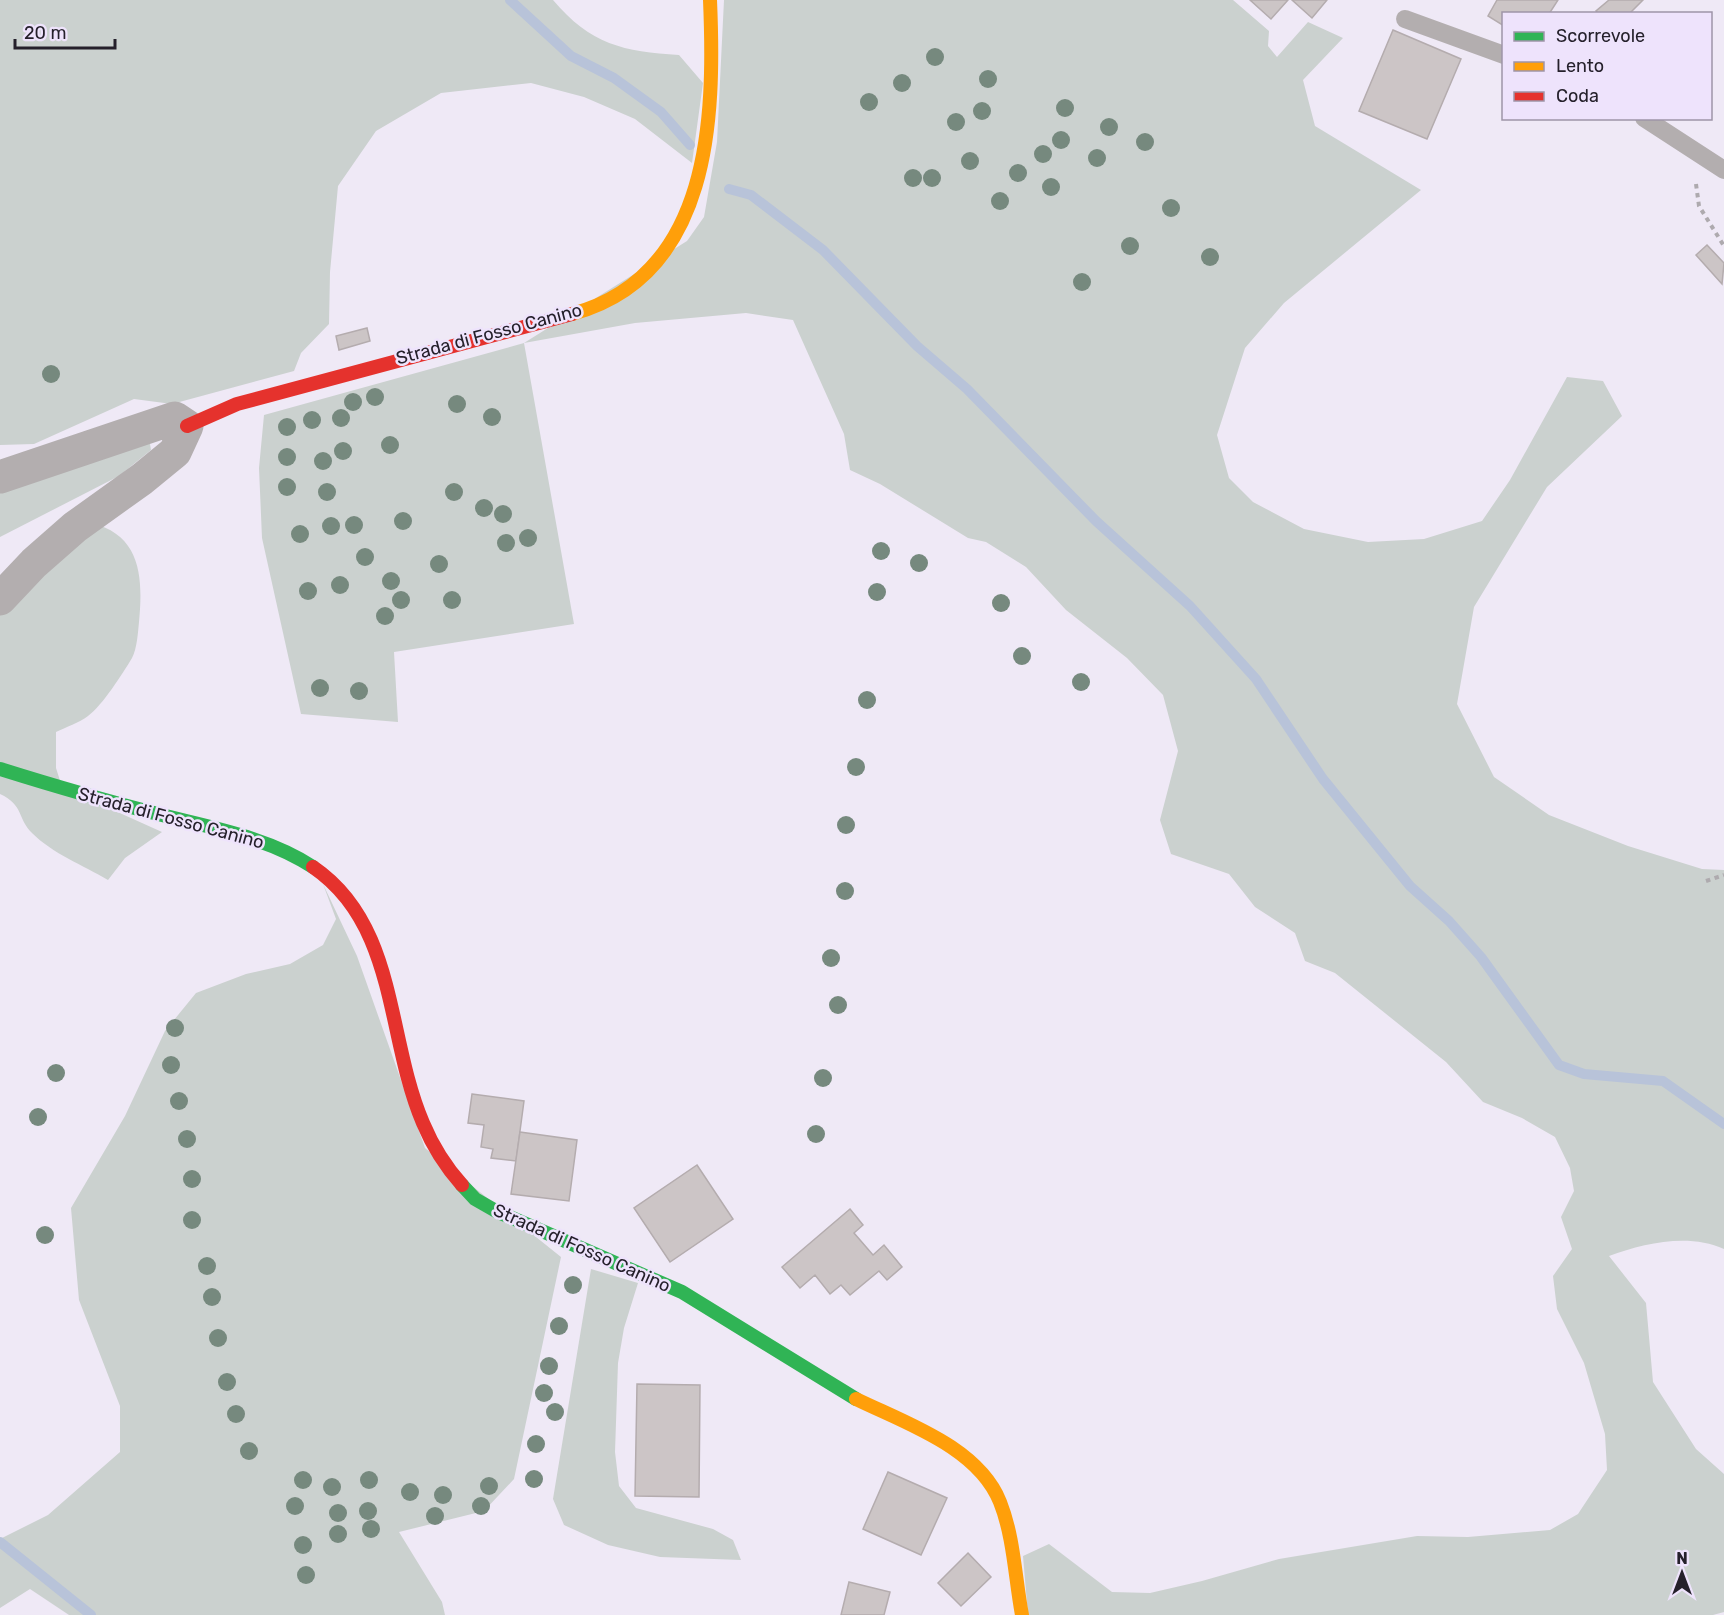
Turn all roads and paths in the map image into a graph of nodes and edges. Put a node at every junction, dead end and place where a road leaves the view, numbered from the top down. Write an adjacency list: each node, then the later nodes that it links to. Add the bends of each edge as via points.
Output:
1 (710, 0): 8 (street, Strada di Fosso Canino, via 710,124 706,154 673,238 638,282 583,311 237,404)
2 (1405, 19): 3 (lane)
3 (1502, 55)
4 (1647, 120): 5 (lane)
5 (1704, 158): 6 (lane); 7 (path, via 1695,190 1699,206)
6 (1724, 170)
7 (1724, 246)
8 (187, 426): 9 (street, via 174,418); 10 (street, via 174,452 75,527)
9 (0, 477)
10 (0, 599)
11 (0, 769): 14 (street, Strada di Fosso Canino, via 272,845 307,862 330,879 361,914 380,966 415,1100 437,1154 470,1194 576,1248 704,1303 835,1388 960,1455 984,1474 1003,1510)
12 (1724, 875): 13 (path)
13 (1706, 881)
14 (1022, 1615)

